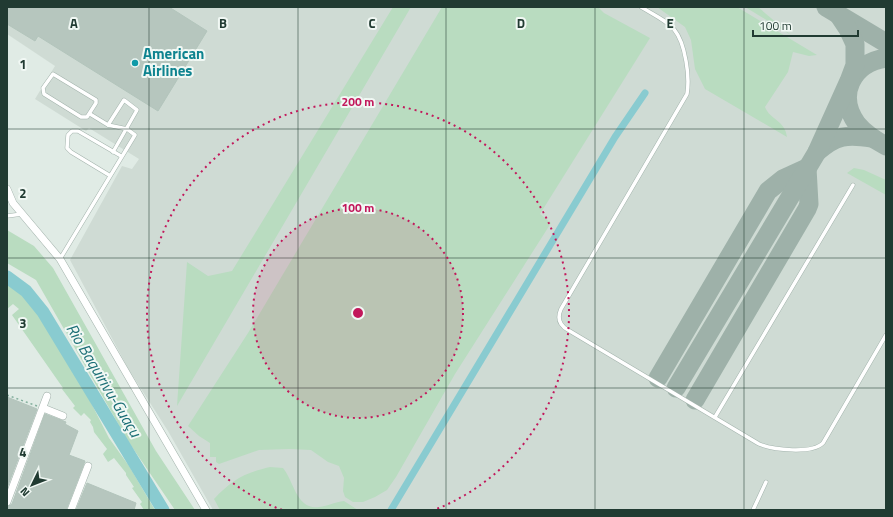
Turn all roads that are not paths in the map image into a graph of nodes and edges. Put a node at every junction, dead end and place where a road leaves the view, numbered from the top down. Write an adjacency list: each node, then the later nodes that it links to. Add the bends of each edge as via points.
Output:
1 (641, 7): 17 (lane, via 672,26 679,34 689,78 687,94 561,309 559,318 560,323 568,330)
2 (90, 114): 2 (lane, via 96,103 93,98 56,74 51,76 43,88 44,94 81,117); 3 (lane)
3 (108, 125): 4 (lane); 4 (lane, via 124,100 137,110)
4 (127, 129): 5 (lane); 6 (lane, via 136,135)
5 (113, 152): 6 (lane); 7 (lane, via 78,131 68,135 67,148 71,152)
6 (121, 156): 7 (lane)
7 (109, 175): 12 (lane)
8 (853, 185): 17 (lane)
9 (7, 189): 10 (street)
10 (22, 214): 11 (lane); 12 (street)
11 (7, 216)
12 (60, 259): 22 (street)
13 (886, 335): 17 (lane, via 819,447 767,447)
14 (47, 396): 15 (street)
15 (43, 408): 16 (street); 20 (street)
16 (63, 416)
17 (715, 417)
18 (88, 466): 21 (street)
19 (766, 482): 23 (lane)
20 (7, 502)
21 (71, 510)
22 (206, 510)
23 (753, 510)

